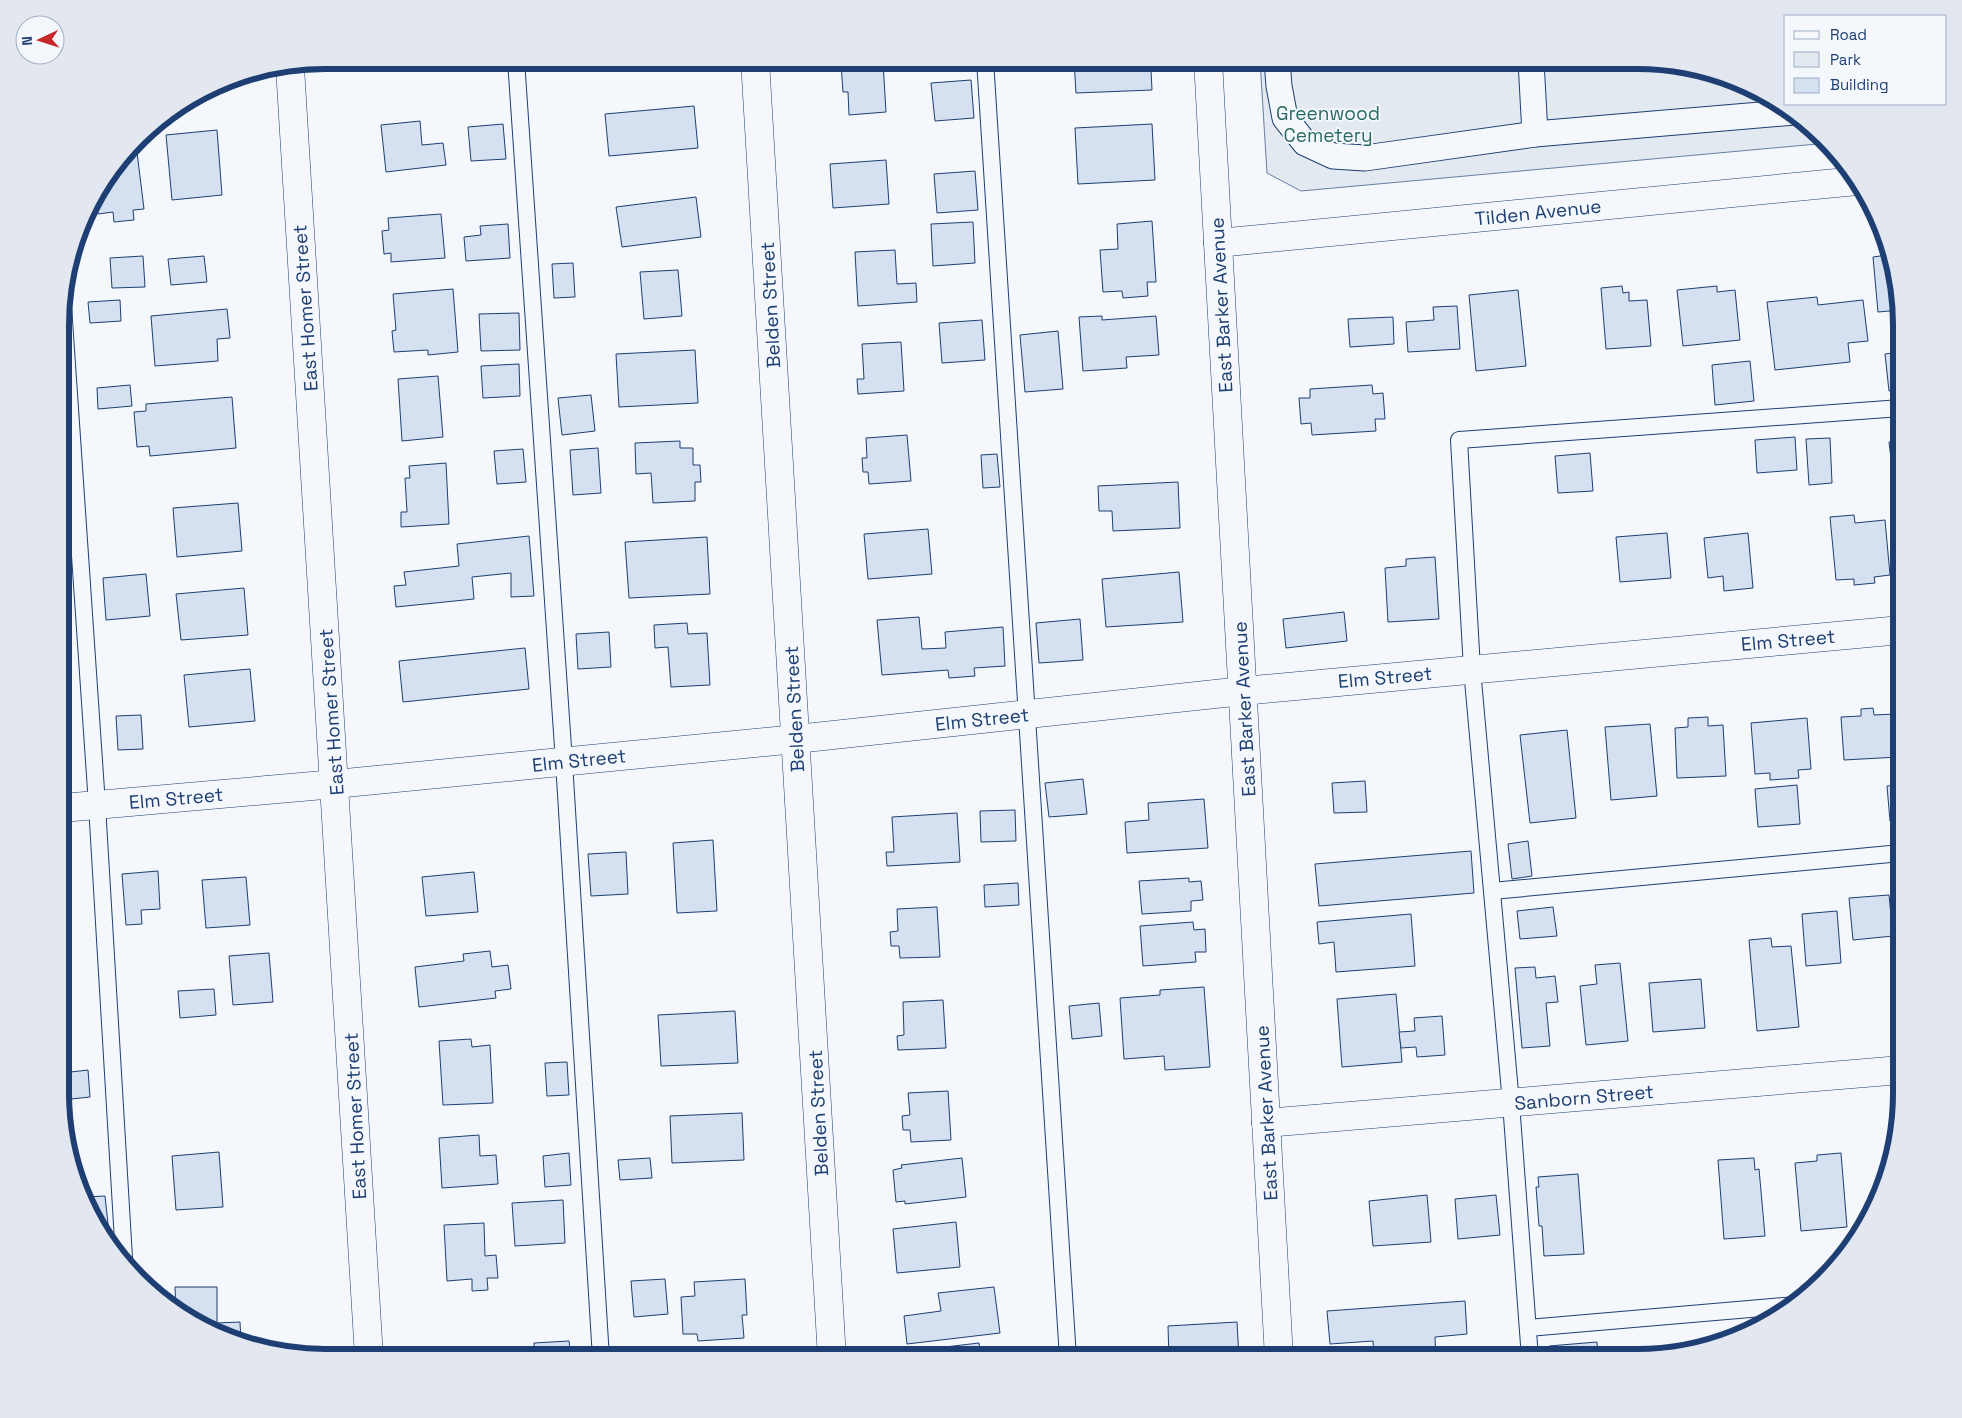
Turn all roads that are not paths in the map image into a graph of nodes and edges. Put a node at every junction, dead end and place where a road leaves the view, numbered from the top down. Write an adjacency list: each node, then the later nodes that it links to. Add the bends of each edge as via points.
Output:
1 (517, 69): 19 (lane)
2 (756, 69): 18 (street, Belden Street)
3 (986, 69): 17 (lane)
4 (1208, 69): 11 (street, East Barker Avenue)
5 (1278, 69): 9 (street, via 1285,118 1305,143 1333,156 1365,158)
6 (1531, 69): 9 (street)
7 (290, 71): 20 (street, East Homer Street)
8 (1781, 113): 9 (street)
9 (1535, 134)
10 (1850, 183): 11 (street, Tilden Avenue)
11 (1218, 243): 16 (street, East Barker Avenue)
12 (69, 394): 21 (lane)
13 (1893, 409): 15 (lane, via 1460,440)
14 (1893, 631): 15 (street, Elm Street)
15 (1472, 669): 16 (street, Elm Street); 24 (lane)
16 (1243, 691): 17 (street, Elm Street); 27 (street, East Barker Avenue)
17 (1028, 714): 18 (street, Elm Street); 34 (lane)
18 (796, 739): 19 (street, Elm Street); 33 (street, Belden Street)
19 (564, 762): 20 (street, Elm Street); 32 (lane)
20 (335, 784): 21 (street, Elm Street); 31 (street, East Homer Street)
21 (97, 805): 22 (street, Elm Street); 28 (lane)
22 (69, 807)
23 (1893, 855): 24 (lane)
24 (1492, 891): 26 (lane)
25 (1893, 1071): 26 (street, Sanborn Street)
26 (1511, 1103): 27 (street, Sanborn Street); 30 (lane)
27 (1266, 1123): 35 (street, East Barker Avenue)
28 (124, 1251)
29 (1778, 1307): 30 (lane)
30 (1528, 1328): 36 (lane)
31 (368, 1349)
32 (601, 1349)
33 (831, 1349)
34 (1067, 1349)
35 (1279, 1349)
36 (1529, 1349)

